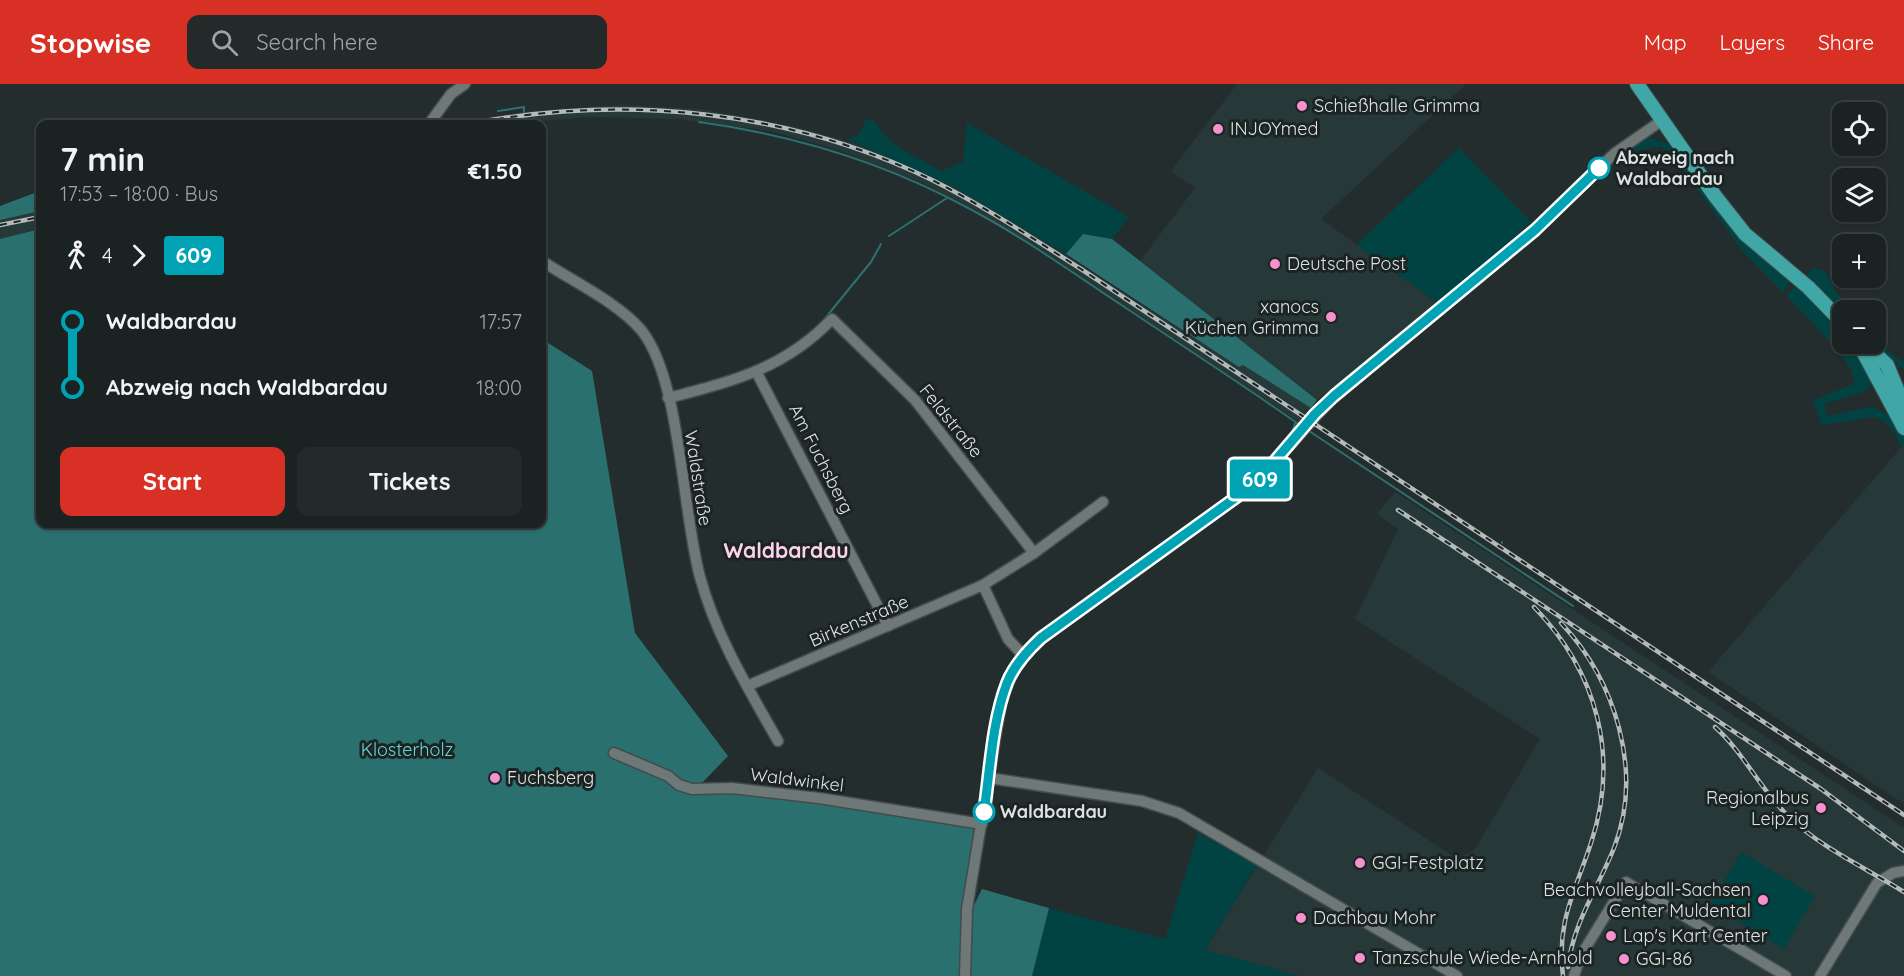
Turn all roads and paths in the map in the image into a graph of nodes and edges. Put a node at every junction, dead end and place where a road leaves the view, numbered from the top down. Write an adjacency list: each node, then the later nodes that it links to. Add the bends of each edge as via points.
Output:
1 (465, 84): 3 (street, via 451,94)
2 (1637, 84): 4 (main road)
3 (432, 120)
4 (1661, 121): 6 (main road, via 1745,234); 20 (street, via 1615,153 1535,230 1334,396 1256,483)
5 (546, 264): 13 (street, Waldstraße, via 635,324 653,350)
6 (1832, 312)
7 (1867, 354): 12 (main road)
8 (1877, 354): 9 (main road)
9 (1889, 369): 11 (main road); 12 (main road)
10 (757, 373): 13 (street); 17 (street, Feldstraße, via 796,351 832,319 915,400); 19 (street, Am Fuchsberg)
11 (1904, 375)
12 (1893, 393): 14 (main road); 15 (main road)
13 (668, 398): 21 (street, Waldstraße, via 701,579 725,645)
14 (1904, 406)
15 (1904, 428)
16 (1103, 501): 17 (street, Birkenstraße)
17 (1034, 553): 18 (street, Birkenstraße)
18 (983, 585): 19 (street, Birkenstraße); 20 (street, via 1008,639)
19 (888, 626): 21 (street, Birkenstraße)
20 (1023, 655): 24 (street, via 1007,681)
21 (747, 686): 22 (street, Waldstraße)
22 (778, 741)
23 (614, 753): 25 (street, Waldwinkel, via 692,789 732,788 819,798)
24 (989, 778): 25 (street); 28 (street, via 1142,801 1179,813)
25 (982, 824): 27 (street, via 967,909)
26 (1904, 871): 31 (street, via 1877,883)
27 (965, 976)
28 (1457, 976)
29 (1574, 976): 30 (street, via 1580,957 1626,882)
30 (1786, 976)
31 (1820, 976)

